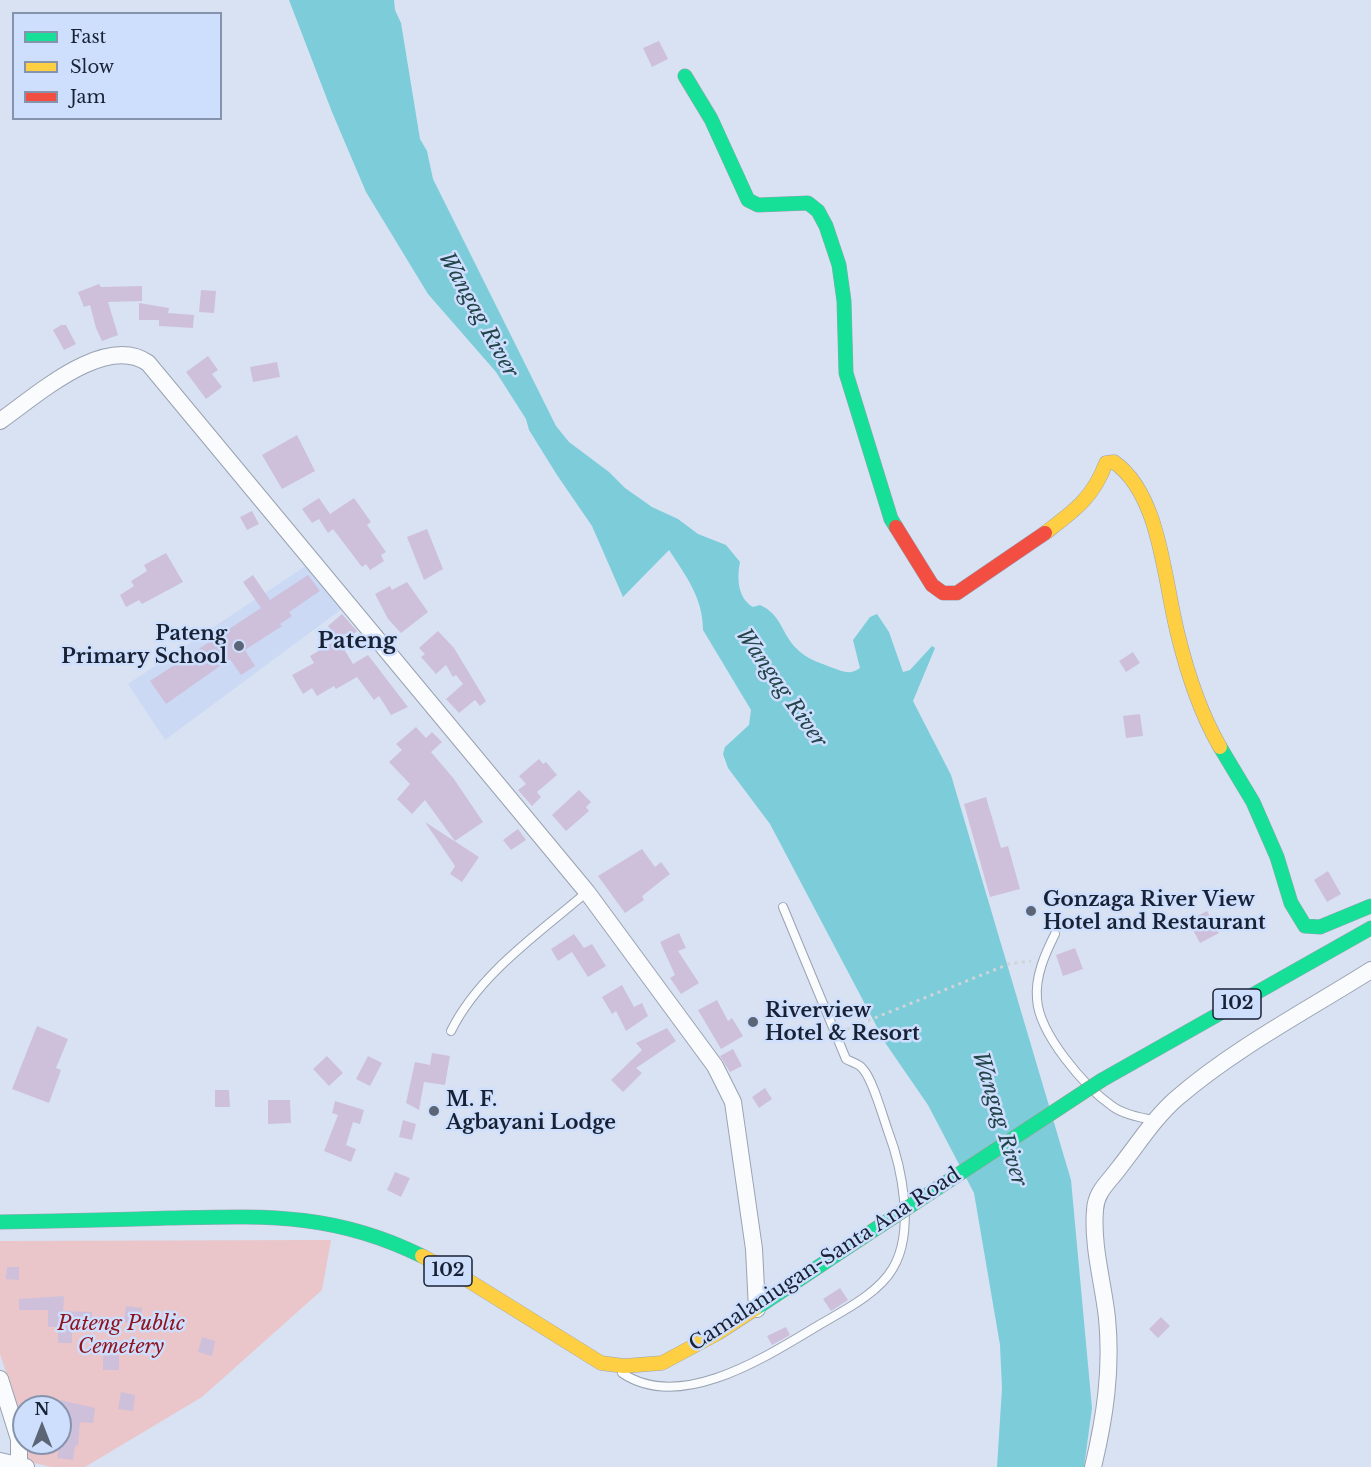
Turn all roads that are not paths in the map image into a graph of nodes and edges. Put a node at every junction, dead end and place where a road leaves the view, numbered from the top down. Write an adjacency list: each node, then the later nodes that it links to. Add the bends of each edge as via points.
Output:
1 (685, 76): 5 (main road, via 711,118 750,202 808,203 826,226 839,265 846,373 858,415 891,519 932,585 943,593 957,593 1075,510 1092,494 1106,464 1114,462 1127,471 1141,490 1153,524 1178,637 1197,695 1215,738 1253,802 1297,916 1305,926 1320,927)
2 (0, 421): 3 (street, via 90,363 120,353 138,356 148,363)
3 (587, 892): 9 (lane, via 514,954 462,1010); 12 (street, via 726,1083 733,1102 754,1249)
4 (783, 906): 13 (lane, via 846,1059 862,1068 897,1153 903,1185 900,1251 894,1267 884,1281 843,1311 752,1365 706,1381 657,1385 639,1382)
5 (1371, 906)
6 (1371, 928): 12 (main road, Camalaniugan-Santa Ana Road / 102, bridge, via 1102,1080)
7 (1055, 934): 10 (lane, via 1042,960 1037,1000 1043,1022 1083,1080 1112,1106)
8 (1371, 970): 10 (street, via 1246,1048 1178,1098)
9 (451, 1031)
10 (1156, 1120): 17 (street, via 1096,1199 1097,1256 1107,1318 1110,1374)
11 (0, 1222): 13 (main road, Camalaniugan-Santa Ana Road / 102, via 276,1216 347,1226 420,1254 586,1356)
12 (757, 1309): 13 (main road, Camalaniugan-Santa Ana Road / 102, via 662,1363)
13 (609, 1364)
14 (0, 1379): 16 (street)
15 (0, 1461): 16 (street)
16 (23, 1465)
17 (1094, 1467)

